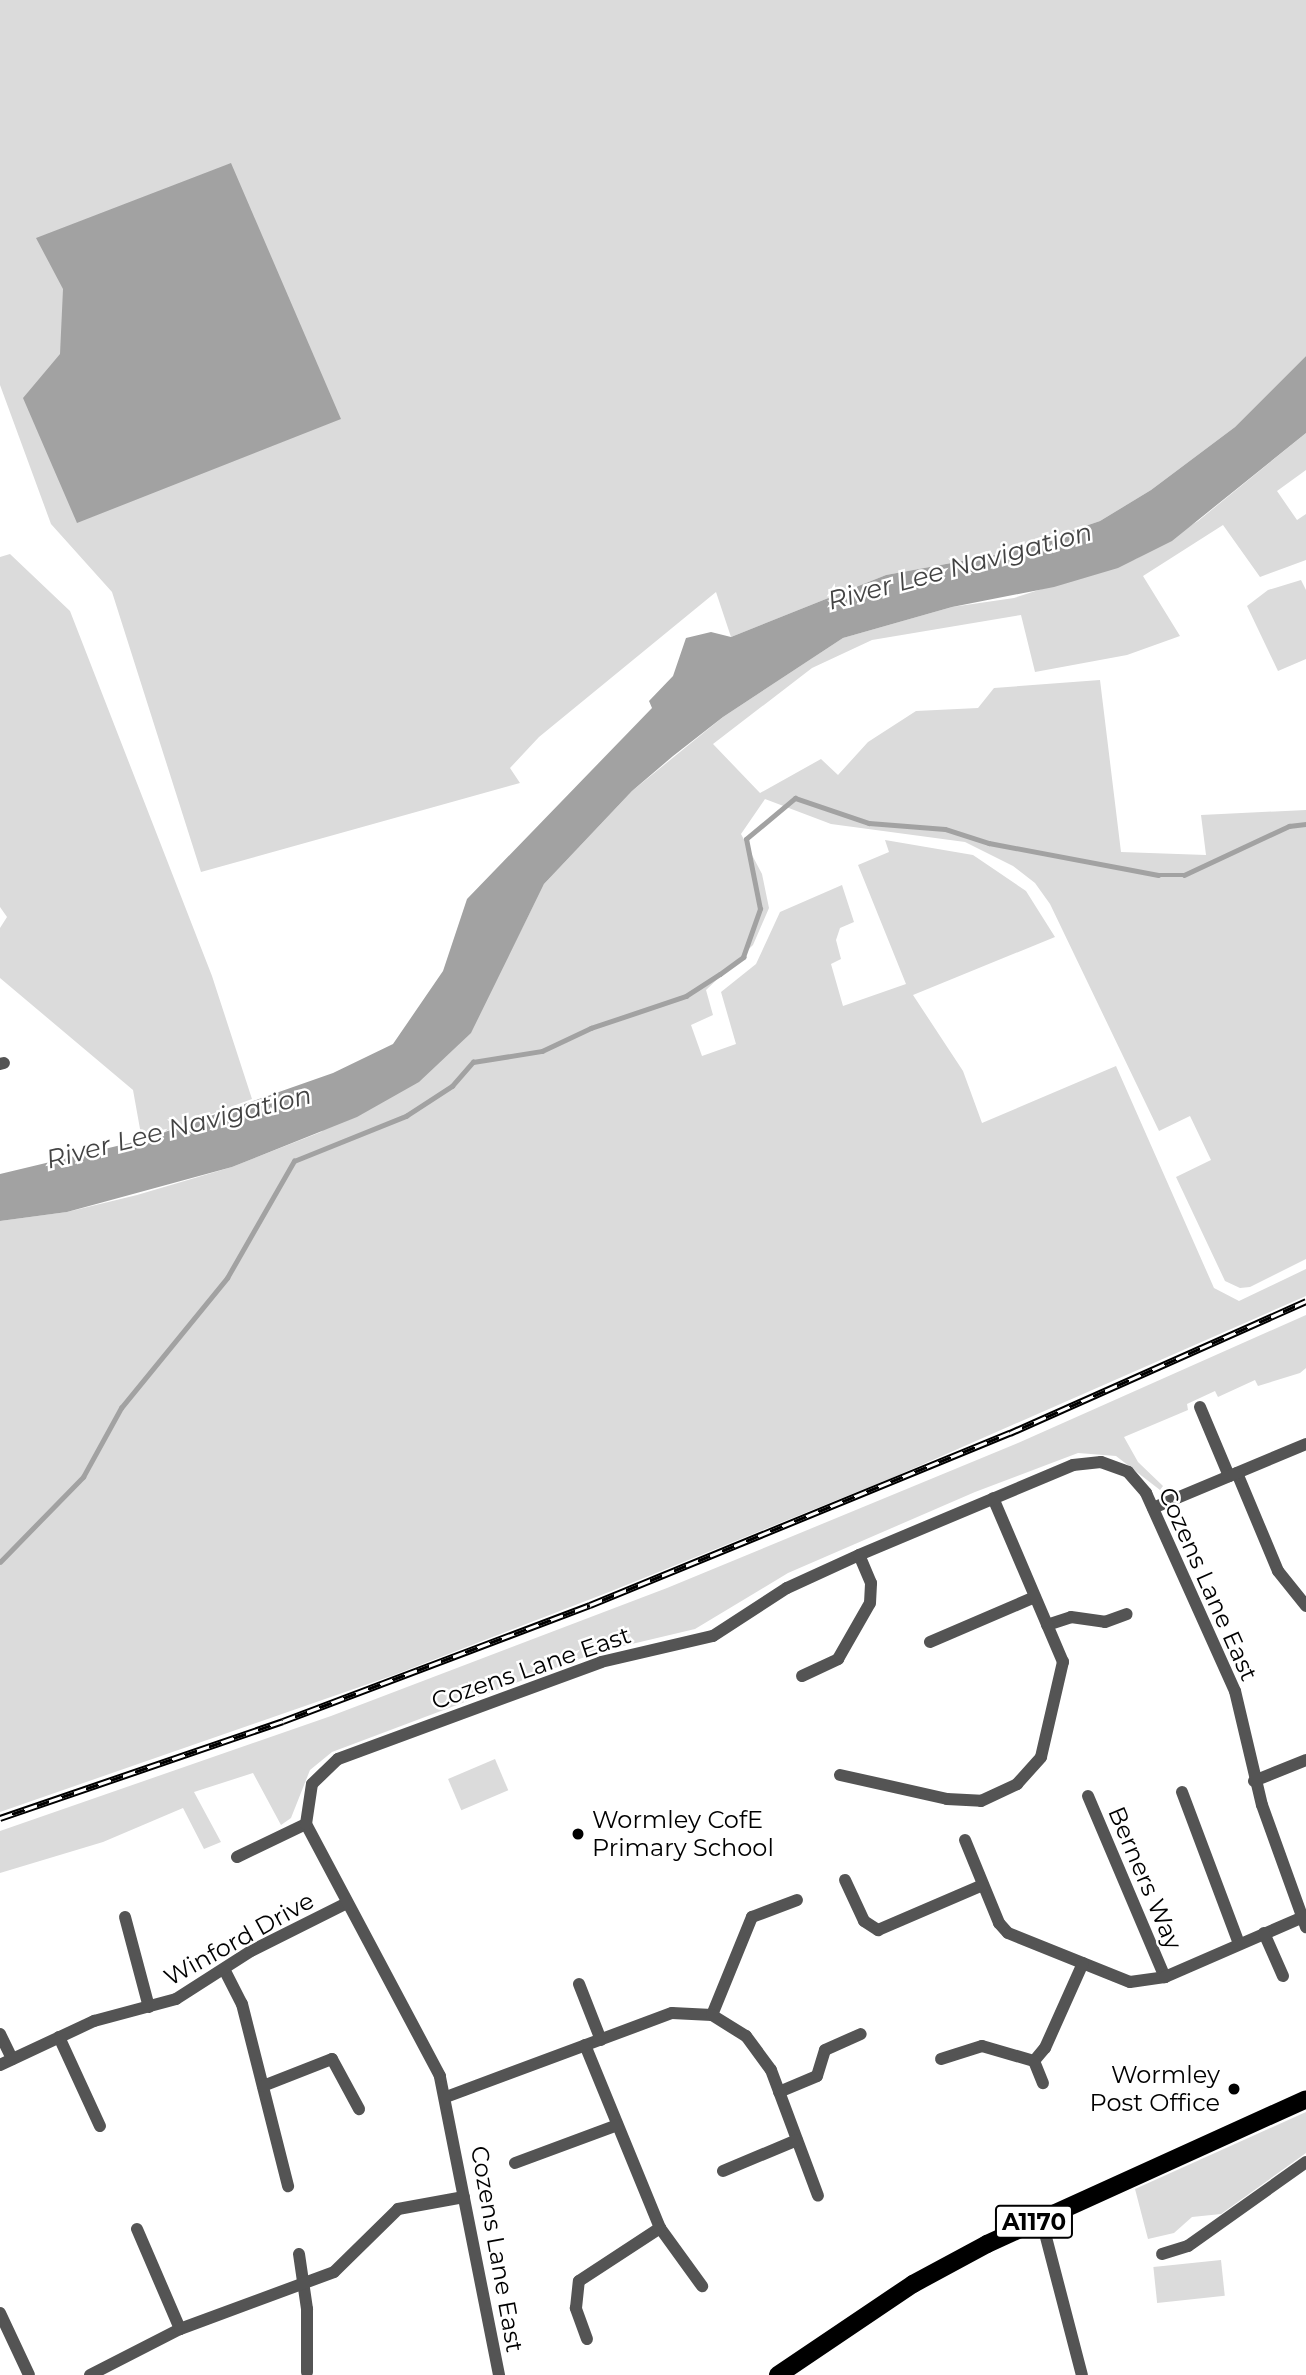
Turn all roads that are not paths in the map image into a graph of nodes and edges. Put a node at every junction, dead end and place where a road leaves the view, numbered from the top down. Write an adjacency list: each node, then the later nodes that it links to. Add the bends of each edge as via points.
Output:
1 (1200, 1407): 3 (street)
2 (1306, 1444): 3 (street)
3 (1233, 1474): 5 (street); 8 (street, via 1278,1571)
4 (993, 1498): 5 (street, Cozens Lane East, via 1090,1461 1128,1472); 6 (street, Cozens Lane East); 7 (street)
5 (1153, 1508): 15 (street, Cozens Lane East, via 1235,1691)
6 (859, 1555): 12 (street, via 871,1583 870,1603 838,1659); 18 (street, Cozens Lane East, via 787,1588 713,1636 690,1645 601,1662 338,1759 312,1784)
7 (1035, 1597): 10 (street); 11 (street)
8 (1306, 1606)
9 (1128, 1614): 10 (street, via 1105,1622 1071,1617)
10 (1047, 1625): 14 (street, via 1063,1662 1062,1682 1041,1757 1017,1784 981,1801 964,1802)
11 (930, 1642)
12 (802, 1676)
13 (1306, 1760): 15 (street)
14 (840, 1774)
15 (1254, 1781): 26 (street, Cozens Lane East)
16 (1182, 1792): 28 (street)
17 (1088, 1796): 32 (street, Berners Way)
18 (306, 1824): 20 (street); 24 (street, Cozens Lane East)
19 (965, 1840): 22 (street, Berners Way)
20 (237, 1857)
21 (845, 1880): 22 (street, via 863,1921 878,1930)
22 (983, 1885): 29 (street, Berners Way, via 1008,1934)
23 (797, 1900): 35 (street, via 752,1917)
24 (347, 1903): 30 (street, Winford Drive); 47 (street, Cozens Lane East, via 424,2042)
25 (125, 1917): 34 (street, Winford Drive)
26 (1305, 1922): 27 (street, Berners Way)
27 (1264, 1933): 28 (street, Berners Way); 31 (street)
28 (1239, 1944): 32 (street, Berners Way)
29 (1083, 1963): 32 (street, Berners Way, via 1130,1982); 43 (street, via 1045,2048)
30 (224, 1969): 34 (street, Winford Drive, via 187,1994); 45 (street, via 242,2004)
31 (1283, 1976)
32 (1165, 1977)
33 (579, 1984): 39 (street)
34 (149, 2007): 38 (street, Winford Drive, via 94,2021)
35 (712, 2015): 39 (street, via 672,2013); 46 (street, via 753,2043)
36 (0, 2034): 42 (street, Winford Drive)
37 (861, 2034): 46 (street, via 825,2050 817,2076)
38 (58, 2037): 42 (street, Winford Drive); 51 (street)
39 (601, 2040): 40 (street)
40 (585, 2045): 47 (street); 50 (street)
41 (941, 2059): 43 (street, via 982,2046)
42 (6, 2062)
43 (1034, 2062): 44 (street)
44 (1043, 2083)
45 (263, 2086): 49 (street, via 332,2059); 56 (street)
46 (779, 2092): 52 (street)
47 (446, 2097): 58 (street, Cozens Lane East)
48 (1306, 2099): 59 (main road, A1170)
49 (359, 2109)
50 (617, 2124): 54 (street); 60 (street)
51 (100, 2126)
52 (797, 2140): 55 (street); 57 (street)
53 (1306, 2162): 63 (street, via 1188,2246)
54 (515, 2163)
55 (723, 2171)
56 (288, 2186)
57 (818, 2196)
58 (464, 2197): 64 (street, via 397,2209 341,2268); 73 (street, Cozens Lane East)
59 (1041, 2218): 74 (main road, A1170, via 913,2284); 75 (street)
60 (660, 2228): 65 (street); 69 (street, via 579,2281 576,2308)
61 (136, 2229): 67 (street)
62 (299, 2254): 64 (street)
63 (1161, 2254)
64 (303, 2285): 67 (street); 70 (street)
65 (702, 2286)
66 (0, 2313): 68 (street)
67 (180, 2329): 72 (street)
68 (3, 2330): 71 (street)
69 (587, 2339)
70 (307, 2372)
71 (29, 2375)
72 (90, 2375)
73 (499, 2375)
74 (778, 2375)
75 (1082, 2375)

